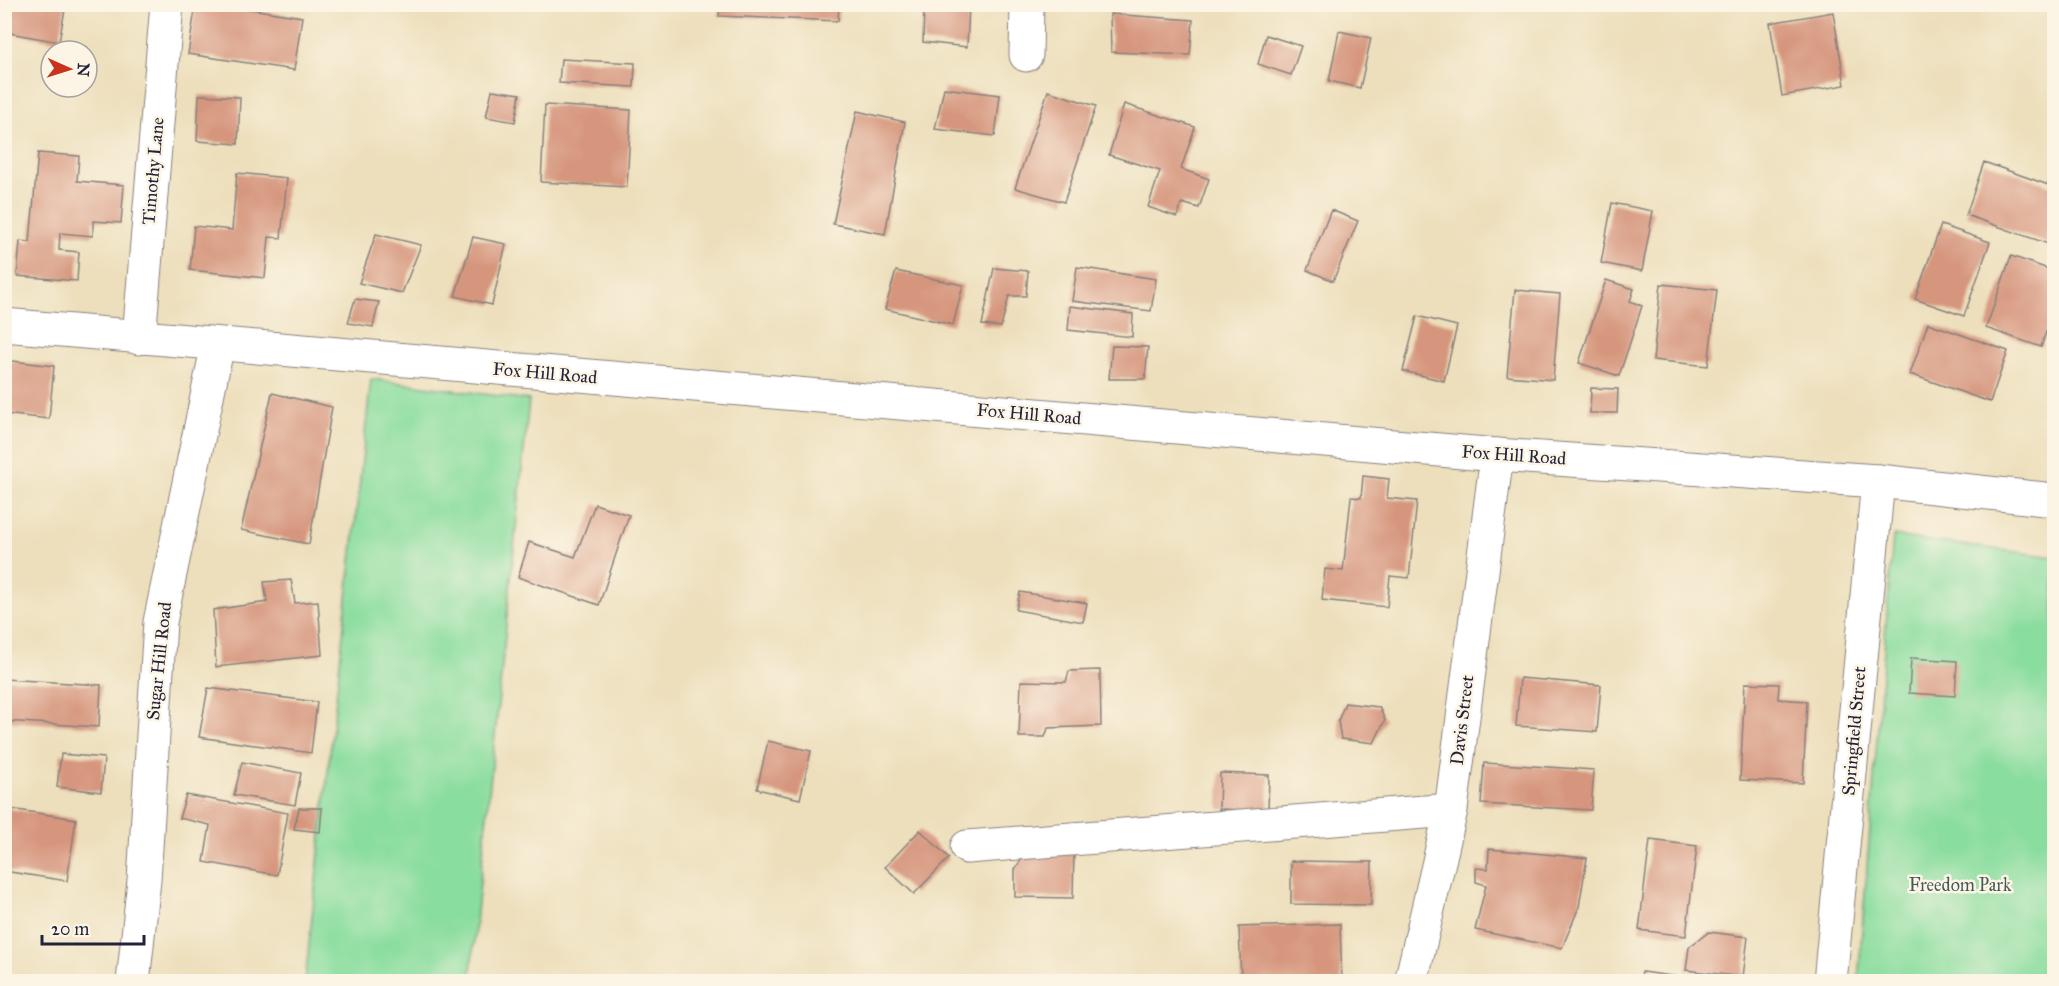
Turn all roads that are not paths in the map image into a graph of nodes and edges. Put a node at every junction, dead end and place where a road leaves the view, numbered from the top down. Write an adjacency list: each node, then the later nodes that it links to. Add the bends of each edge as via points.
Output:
1 (167, 4): 5 (street, Timothy Lane)
2 (1027, 4): 3 (street)
3 (1026, 55)
4 (4, 325): 5 (street, Fox Hill Road)
5 (139, 338): 6 (street, Fox Hill Road)
6 (218, 344): 7 (street, Fox Hill Road); 12 (street, Sugar Hill Road, via 160,622 144,880)
7 (1497, 454): 8 (street, Fox Hill Road); 10 (street, Davis Street)
8 (1878, 481): 9 (street, Fox Hill Road); 14 (street, Springfield Street)
9 (2055, 501)
10 (1451, 810): 11 (street); 13 (street, Davis Street)
11 (967, 847)
12 (133, 981)
13 (1411, 981)
14 (1830, 981)

